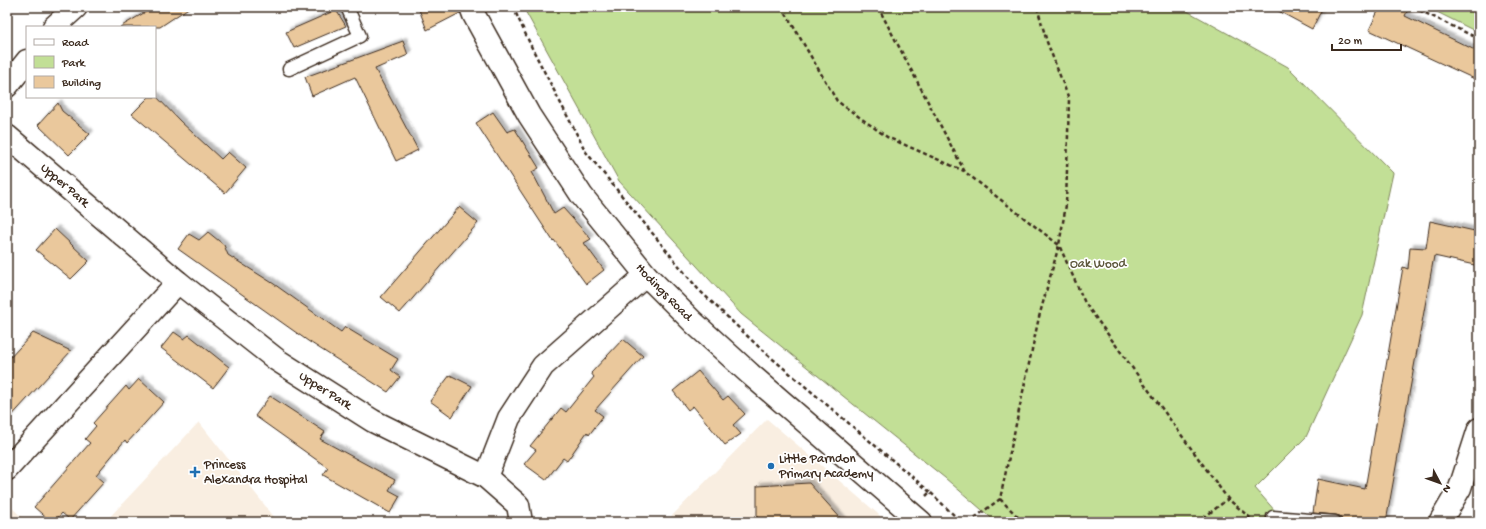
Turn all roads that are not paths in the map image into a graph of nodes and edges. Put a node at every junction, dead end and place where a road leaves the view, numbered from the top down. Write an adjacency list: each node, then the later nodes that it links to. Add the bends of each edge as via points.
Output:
1 (76, 7): 4 (street)
2 (347, 7): 6 (lane, via 360,36)
3 (471, 7): 9 (street, Hodings Road, via 528,114 582,196)
4 (55, 26)
5 (26, 62): 7 (street)
6 (289, 69)
7 (7, 86)
8 (7, 136): 10 (street, Upper Park)
9 (646, 275): 13 (street, via 543,366 509,418); 16 (street, Hodings Road, via 750,374)
10 (178, 282): 12 (street); 13 (street, Upper Park, via 276,360 372,421)
11 (1479, 428): 18 (street, via 1460,488)
12 (7, 469)
13 (486, 477): 15 (street, Upper Park, via 518,505)
14 (1273, 517): 17 (lane)
15 (521, 522)
16 (921, 522)
17 (1335, 522)
18 (1440, 522)

